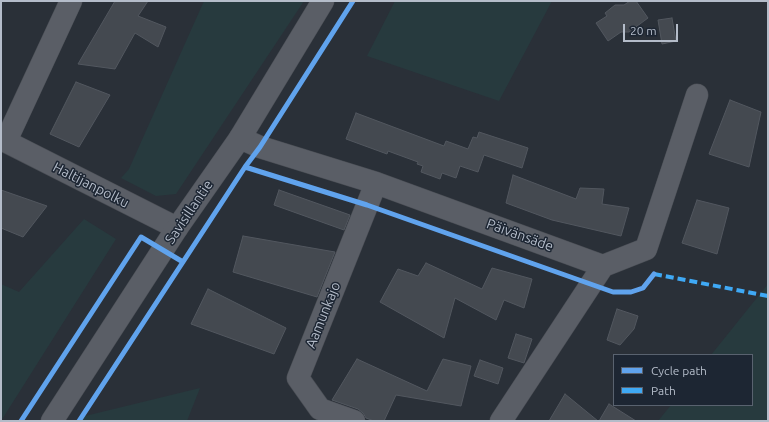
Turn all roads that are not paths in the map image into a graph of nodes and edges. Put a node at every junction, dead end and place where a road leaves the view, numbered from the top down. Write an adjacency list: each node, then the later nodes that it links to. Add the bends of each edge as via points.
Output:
1 (71, 1): 5 (street, Haltijanpolku)
2 (323, 1): 4 (street, Savisillantie)
3 (697, 96): 8 (street, via 646,249)
4 (240, 138): 6 (street, Päivänsäde, via 260,147); 7 (street, Savisillantie)
5 (3, 140): 7 (street, Haltijanpolku)
6 (376, 183): 8 (street, Päivänsäde); 10 (street, Aamunkajo, via 298,378 320,409)
7 (177, 228): 9 (street, Savisillantie)
8 (604, 266): 11 (street)
9 (52, 421)
10 (354, 421)
11 (501, 421)

